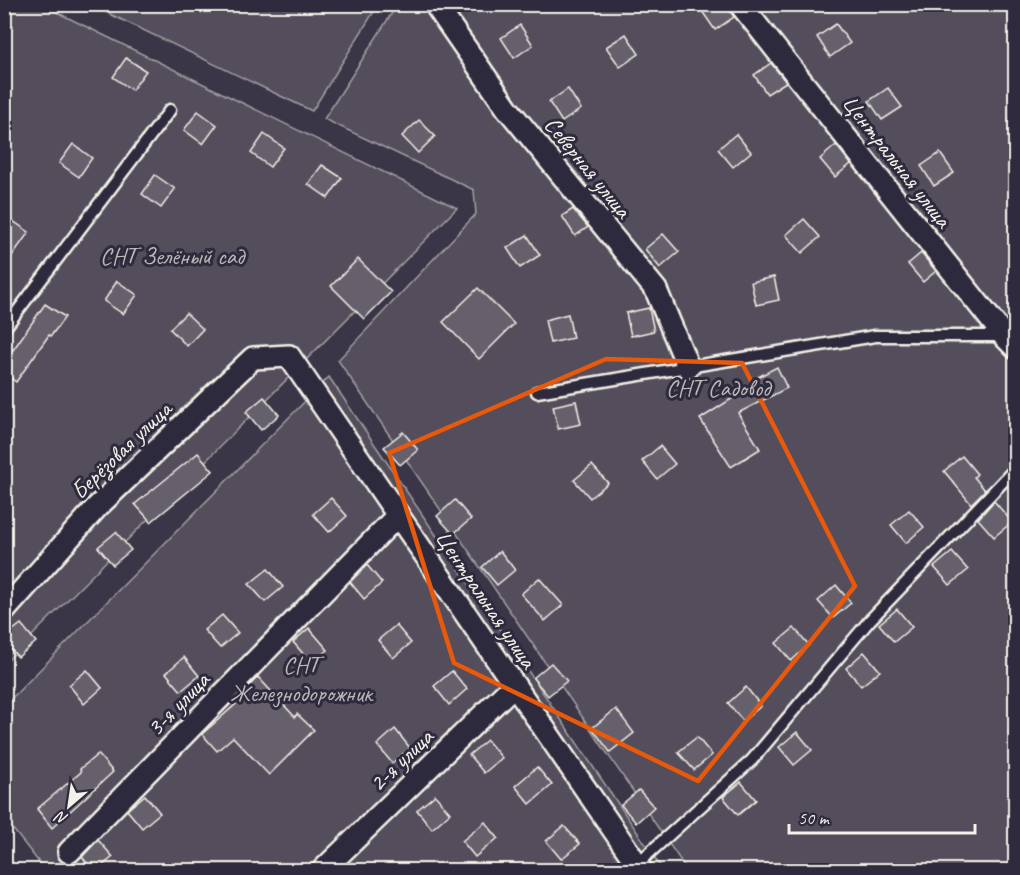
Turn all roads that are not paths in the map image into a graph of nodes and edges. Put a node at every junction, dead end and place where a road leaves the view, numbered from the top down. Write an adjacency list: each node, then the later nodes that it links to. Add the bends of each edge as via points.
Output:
1 (435, 4): 7 (street, Северная улица, via 507,108 656,290)
2 (740, 4): 5 (street, Центральная улица)
3 (170, 110): 4 (lane)
4 (4, 329)
5 (1010, 342): 7 (lane, via 875,336)
6 (289, 356): 10 (street, Центральная улица); 11 (street, Берёзовая улица, via 253,358 97,507)
7 (688, 368): 8 (lane)
8 (537, 392)
9 (1016, 468): 14 (lane, via 870,620 752,760)
10 (398, 516): 12 (street, Центральная улица); 13 (street, 3-я улица)
11 (4, 611)
12 (514, 685): 14 (street, Центральная улица); 15 (street, 2-я улица)
13 (69, 852)
14 (636, 868)
15 (323, 870)

